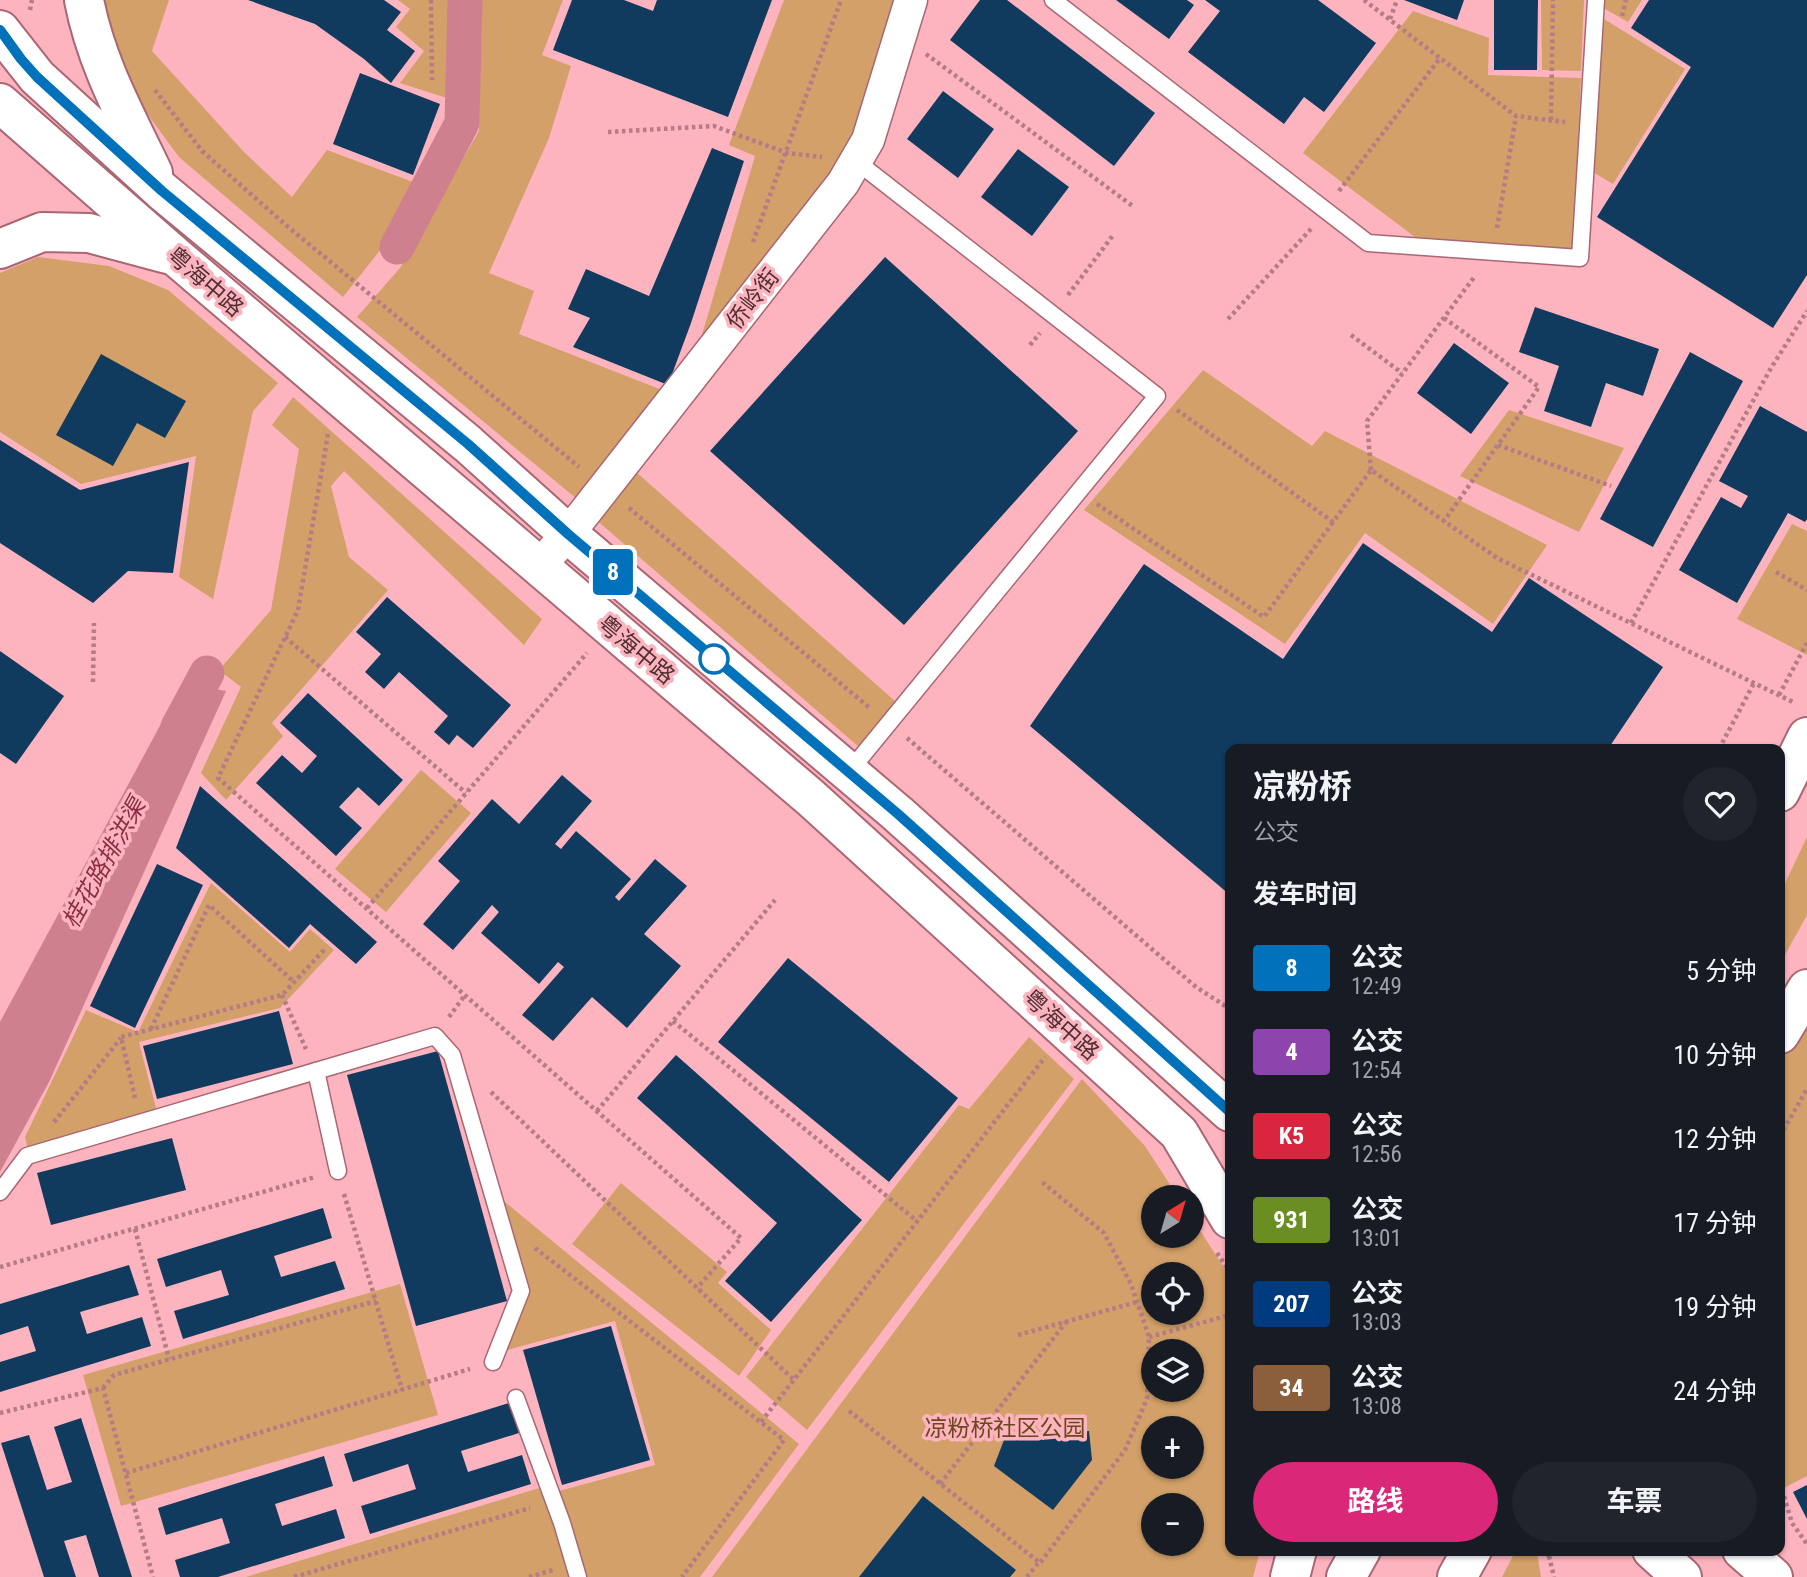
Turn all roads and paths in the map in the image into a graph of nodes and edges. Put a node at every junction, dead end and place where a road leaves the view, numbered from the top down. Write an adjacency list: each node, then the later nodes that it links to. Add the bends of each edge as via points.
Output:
1 (84, 0): 22 (main road, via 105,75)
2 (431, 0): 13 (path)
3 (841, 0): 20 (path)
4 (911, 0): 12 (street, 侨岭街)
5 (1053, 0): 26 (lane, via 1368,243)
6 (1364, 0): 10 (path)
7 (1397, 0): 10 (path)
8 (1553, 0): 17 (path)
9 (1597, 0): 18 (lane)
10 (1390, 19): 16 (path)
11 (0, 30): 22 (main road, 粤海中路, via 37,77)
12 (900, 34): 21 (street, 侨岭街, via 868,140); 23 (path)
13 (432, 80)
14 (154, 88): 40 (path, via 202,151)
15 (0, 103): 28 (main road, 粤海中路)
16 (1516, 116): 17 (path); 26 (path)
17 (1551, 120): 18 (path)
18 (1588, 125): 26 (lane, via 1580,258)
19 (608, 132): 20 (path, via 714,125)
20 (787, 153): 21 (path); 27 (path)
21 (856, 161): 30 (lane); 40 (street, 侨岭街, via 844,183)
22 (162, 191): 44 (main road, 粤海中路, via 468,444)
23 (1134, 207)
24 (1114, 234): 30 (path)
25 (0, 249): 28 (main road, via 42,232 89,233)
26 (1493, 251): 31 (path)
27 (748, 254)
28 (175, 256): 45 (main road, 粤海中路)
29 (1807, 311): 49 (path)
30 (1053, 315): 33 (path); 35 (lane)
31 (1444, 318): 34 (path); 37 (path, via 1539,387)
32 (1351, 335): 34 (path)
33 (1030, 345)
34 (1402, 373): 38 (path, via 1367,421)
35 (1157, 396): 41 (lane); 43 (path)
36 (328, 433): 50 (path, via 298,610)
37 (1498, 445): 39 (path); 42 (path)
38 (1371, 470): 42 (path); 43 (path)
39 (1611, 486)
40 (605, 488): 44 (street, 侨岭街); 57 (path)
41 (1079, 492): 43 (path, via 1264,617); 57 (lane)
42 (1444, 521): 49 (path, via 1497,558)
43 (1333, 522)
44 (568, 534): 45 (street, 侨岭街); 59 (main road, 粤海中路)
45 (538, 567): 81 (main road, 粤海中路, via 811,798)
46 (1776, 572): 47 (path)
47 (1807, 590)
48 (94, 623): 53 (path)
49 (1631, 623): 54 (path)
50 (285, 637): 61 (path); 63 (path, via 218,778)
51 (1807, 643): 55 (path)
52 (592, 647): 61 (path)
53 (93, 682)
54 (1754, 683): 55 (path); 58 (path)
55 (1779, 695): 56 (path)
56 (1802, 720): 60 (main road)
57 (890, 724): 59 (lane); 68 (path, via 1196,987)
58 (1722, 744)
59 (848, 773): 77 (main road, 粤海中路)
60 (1785, 776)
61 (466, 793): 63 (path)
62 (775, 900): 69 (path)
63 (367, 908): 78 (path)
64 (324, 950): 65 (path)
65 (294, 982): 67 (path); 71 (path, via 209,905)
66 (1807, 989): 70 (main road)
67 (282, 995): 71 (path); 75 (path)
68 (1225, 1006)
69 (673, 1021): 78 (path); 88 (path)
70 (1785, 1026)
71 (151, 1030): 72 (path)
72 (121, 1037): 79 (path); 82 (path)
73 (1052, 1048): 88 (path)
74 (452, 1055): 75 (lane, via 435,1036); 89 (lane); 92 (path)
75 (316, 1071): 79 (lane); 83 (lane)
76 (1807, 1089): 80 (path)
77 (1225, 1105)
78 (597, 1111): 92 (path, via 741,1238)
79 (141, 1123): 82 (lane)
80 (1785, 1127)
81 (1179, 1133): 84 (main road, 粤海中路); 87 (main road)
82 (27, 1156): 86 (lane)
83 (338, 1171): 90 (path); 93 (path)
84 (1225, 1175)
85 (1042, 1182): 94 (path, via 1104,1233)
86 (0, 1192)
87 (1225, 1211)
88 (917, 1221): 101 (path)
89 (501, 1222): 100 (lane, via 521,1291); 107 (path)
90 (135, 1229): 91 (path); 99 (path)
91 (0, 1267)
92 (697, 1288): 101 (path)
93 (376, 1301): 99 (path); 103 (path)
94 (1137, 1302): 96 (path); 98 (path)
95 (1225, 1316): 98 (path)
96 (1066, 1322): 97 (path); 109 (path)
97 (1018, 1335)
98 (1149, 1338): 120 (path, via 1147,1399 1125,1450)
99 (169, 1359): 102 (path, via 114,1375)
100 (493, 1362): 103 (path)
101 (794, 1380): 107 (path)
102 (103, 1388): 106 (path); 108 (path)
103 (402, 1390): 108 (path)
104 (516, 1398): 110 (lane)
105 (849, 1410): 109 (path)
106 (0, 1413)
107 (761, 1422): 124 (path, via 785,1440)
108 (126, 1473): 121 (path)
109 (940, 1484): 120 (path)
110 (554, 1500): 122 (path); 123 (lane)
111 (1785, 1500): 112 (path, via 1792,1523)
112 (1807, 1544)
113 (1295, 1556): 126 (main road)
114 (1358, 1556): 127 (main road)
115 (1469, 1556): 128 (main road)
116 (1550, 1556): 129 (path)
117 (1659, 1556): 130 (main road)
118 (1749, 1556): 131 (main road)
119 (1778, 1556): 132 (main road)
120 (1039, 1562): 125 (path)
121 (153, 1577)
122 (294, 1577)
123 (578, 1577)
124 (682, 1577)
125 (1027, 1577)
126 (1290, 1577)
127 (1346, 1577)
128 (1457, 1577)
129 (1554, 1577)
130 (1682, 1577)
131 (1773, 1577)
132 (1791, 1577)

